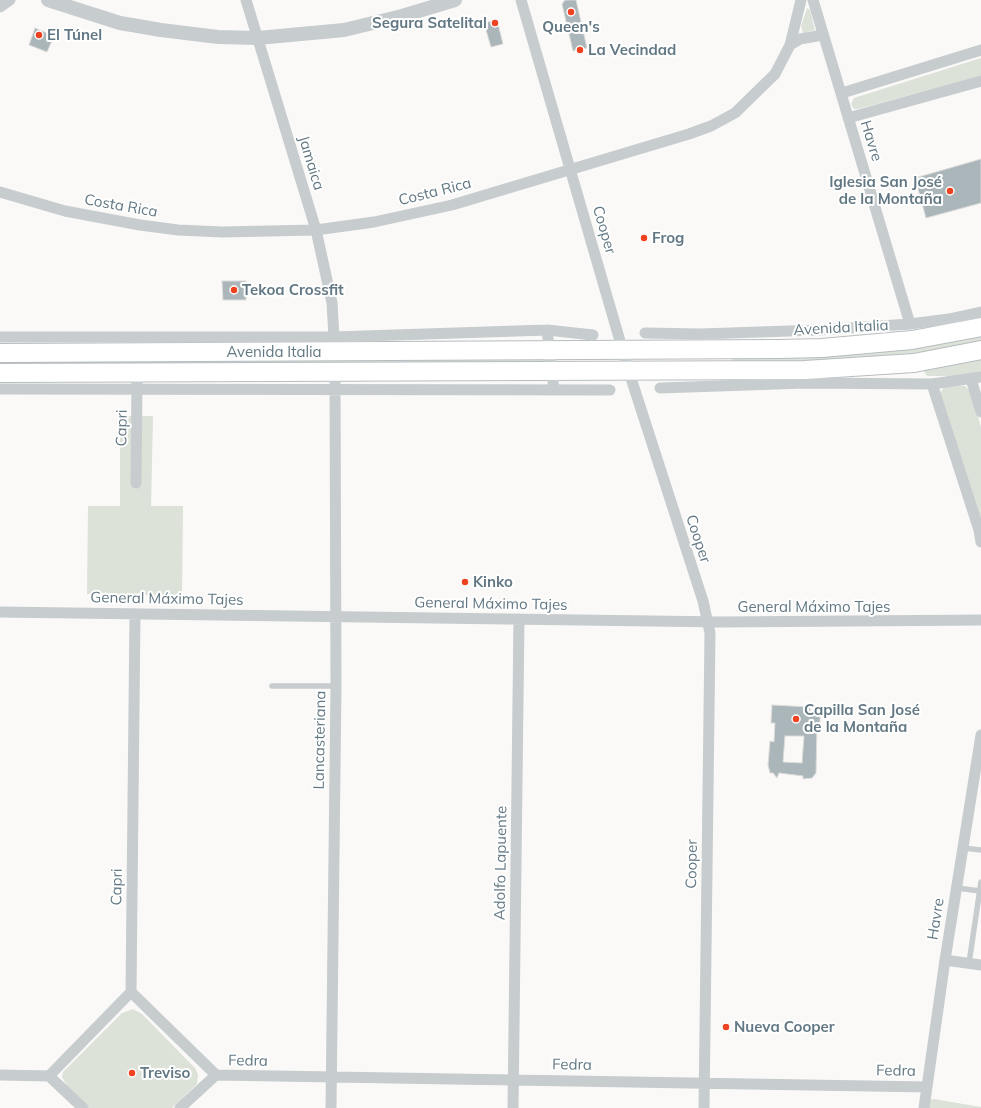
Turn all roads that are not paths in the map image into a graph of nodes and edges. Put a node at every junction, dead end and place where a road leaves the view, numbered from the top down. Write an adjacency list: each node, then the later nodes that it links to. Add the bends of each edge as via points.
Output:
1 (10, 0): 8 (street)
2 (48, 0): 10 (street, via 120,23 160,30)
3 (246, 0): 10 (street, Jamaica)
4 (456, 0): 10 (street, via 344,30)
5 (521, 0): 16 (street, Cooper)
6 (802, 0): 11 (street, Costa Rica)
7 (813, 0): 9 (street, Havre)
8 (0, 7)
9 (823, 35): 11 (street, via 800,39); 14 (street, Havre)
10 (258, 38): 18 (street, Jamaica)
11 (790, 45): 16 (street, Costa Rica, via 774,74 735,113 689,134)
12 (981, 50): 14 (street)
13 (981, 81): 15 (street)
14 (842, 93): 15 (street, Havre)
15 (848, 118): 20 (street, Havre)
16 (572, 170): 18 (street, Costa Rica, via 452,205 374,222); 29 (street, Cooper)
17 (0, 192): 18 (street, Costa Rica, via 65,211 178,230)
18 (316, 230): 26 (street, Jamaica, via 332,303)
19 (981, 312): 20 (street, Avenida Italia, via 949,320)
20 (910, 324): 27 (street, Avenida Italia, via 819,330)
21 (981, 327): 27 (main road, Avenida Italia, via 938,337 822,348)
22 (547, 330): 24 (street, Avenida Italia); 26 (street, Avenida Italia); 28 (street)
23 (645, 333): 27 (street, Avenida Italia)
24 (593, 335)
25 (0, 336): 26 (street, Avenida Italia)
26 (334, 337)
27 (711, 345): 29 (main road, Avenida Italia); 34 (street); 36 (main road, via 690,358 636,360 631,363)
28 (549, 350): 29 (main road, Avenida Italia); 31 (main road, Avenida Italia); 35 (street)
29 (623, 350): 35 (main road, via 617,360 578,364); 36 (street, Cooper)
30 (981, 350): 38 (main road, Avenida Italia)
31 (0, 353)
32 (477, 371): 33 (main road, Avenida Italia); 43 (main road, Avenida Italia); 48 (street)
33 (510, 371): 35 (main road, Avenida Italia); 49 (street)
34 (728, 371): 39 (main road, Avenida Italia); 40 (main road, Avenida Italia)
35 (552, 372): 44 (main road, Avenida Italia); 50 (street)
36 (629, 372): 40 (main road, Avenida Italia); 44 (main road, Avenida Italia); 60 (street, Cooper)
37 (0, 373): 42 (main road, Avenida Italia)
38 (841, 375): 39 (main road, Avenida Italia); 45 (street, Avenida Italia)
39 (805, 377): 40 (street, Avenida Italia)
40 (699, 378): 46 (street, Avenida Italia)
41 (976, 378): 45 (street, Avenida Italia); 52 (street)
42 (137, 381): 43 (main road, Avenida Italia); 47 (street, Avenida Italia); 53 (street, Capri)
43 (335, 381): 48 (street, Avenida Italia); 57 (street, Lancasteriana)
44 (578, 381): 50 (street, Avenida Italia); 51 (street, Avenida Italia)
45 (932, 384): 54 (street)
46 (660, 388)
47 (0, 389)
48 (479, 390): 49 (street, Avenida Italia)
49 (512, 390): 50 (street, Avenida Italia)
50 (554, 390)
51 (610, 390)
52 (981, 412)
53 (136, 483)
54 (981, 542)
55 (0, 612): 56 (street, General Máximo Tajes)
56 (135, 614): 57 (street, General Máximo Tajes); 72 (street, Capri)
57 (336, 616): 58 (street, General Máximo Tajes); 62 (street, Lancasteriana)
58 (519, 619): 60 (street, General Máximo Tajes); 77 (street, Adolfo Lapuente)
59 (981, 620): 60 (street, General Máximo Tajes)
60 (708, 621): 78 (street, Cooper, via 710,634)
61 (272, 686): 62 (lane)
62 (336, 686): 76 (street, Lancasteriana)
63 (981, 735): 64 (street, Havre)
64 (963, 848): 65 (lane); 67 (street, Havre)
65 (981, 850)
66 (981, 882): 68 (lane)
67 (957, 888): 68 (lane); 69 (street, Havre)
68 (980, 891): 70 (lane)
69 (945, 960): 70 (street); 79 (street, Havre)
70 (968, 963): 71 (street)
71 (981, 965)
72 (131, 992): 73 (street); 75 (street)
73 (216, 1075): 76 (street, Fedra); 81 (street)
74 (0, 1076): 75 (street)
75 (49, 1076): 80 (street)
76 (331, 1078): 77 (street, Fedra); 82 (street, Lancasteriana)
77 (513, 1079): 78 (street, Fedra); 83 (street, Adolfo Lapuente)
78 (704, 1083): 79 (street, Fedra); 84 (street, Cooper)
79 (927, 1087): 85 (street, Havre)
80 (83, 1108)
81 (180, 1108)
82 (331, 1108)
83 (513, 1108)
84 (704, 1108)
85 (924, 1108)

